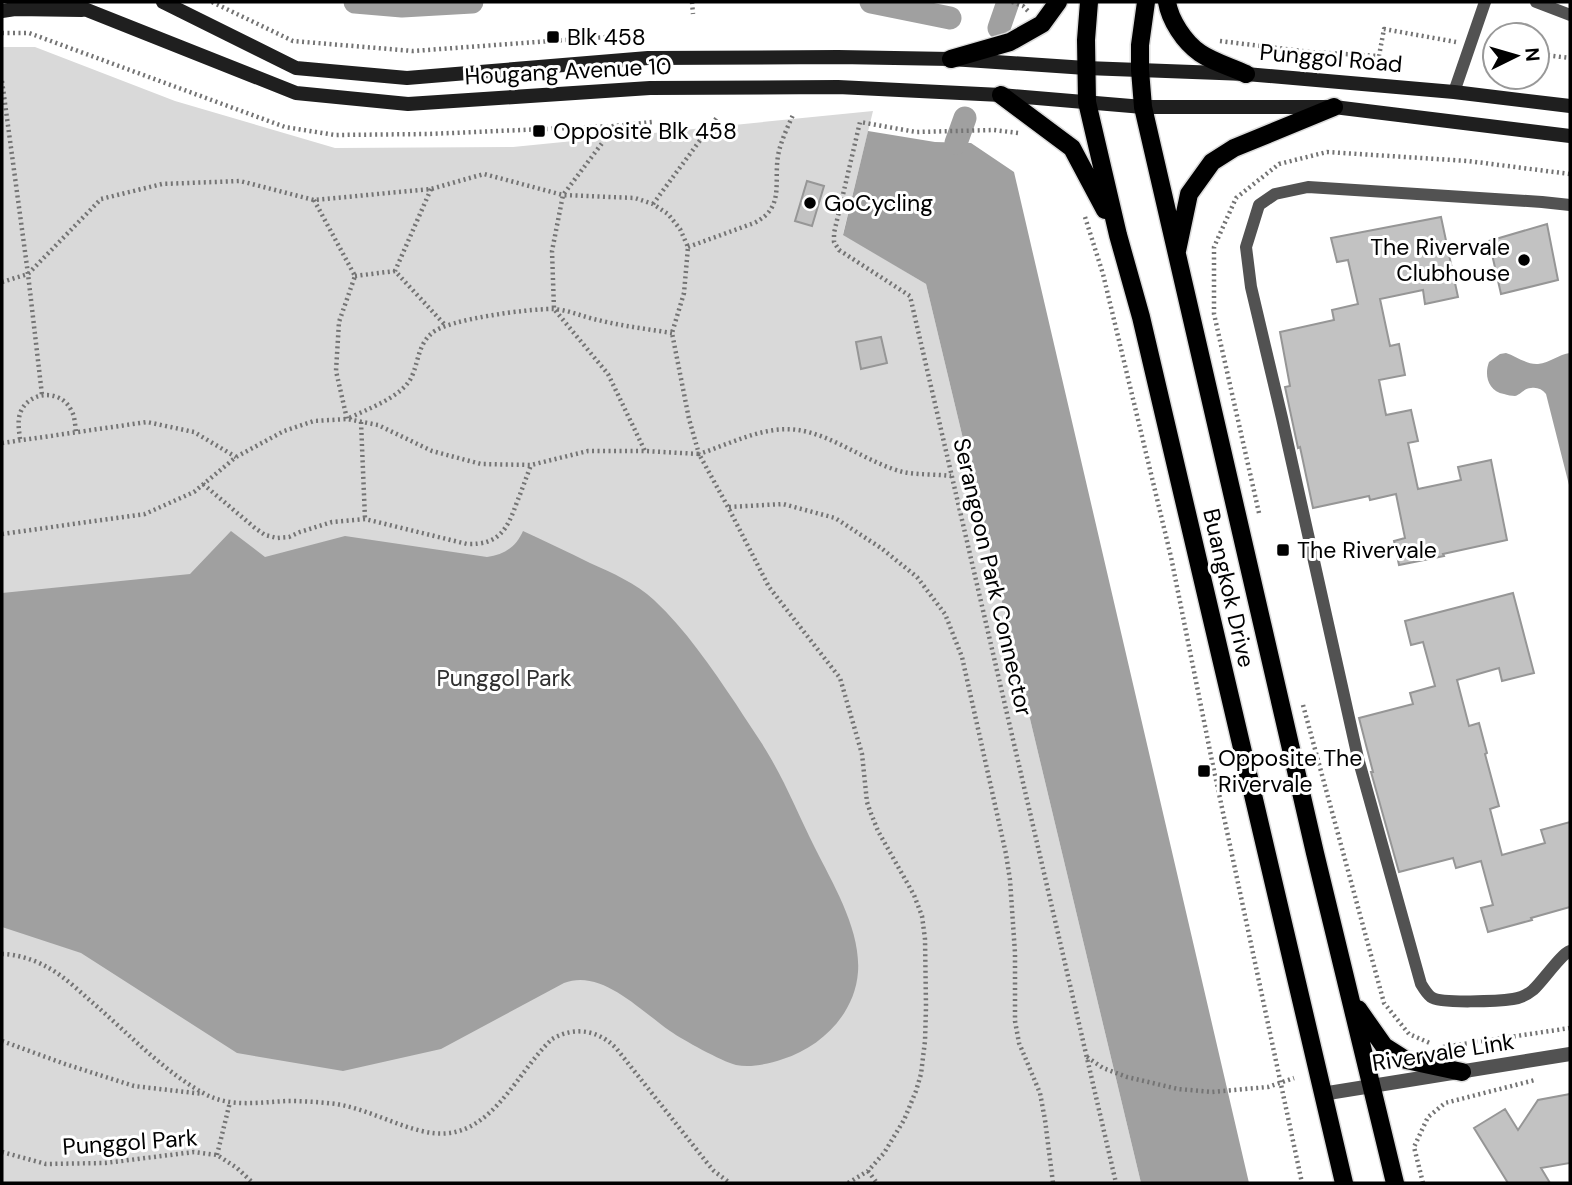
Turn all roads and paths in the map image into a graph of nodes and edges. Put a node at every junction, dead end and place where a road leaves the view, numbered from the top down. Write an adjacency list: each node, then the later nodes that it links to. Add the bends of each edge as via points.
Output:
1 (70, 2): 11 (main road, Hougang Avenue 10)
2 (163, 2): 20 (main road, Hougang Avenue 10, via 296,68 407,78 648,58)
3 (212, 2): 15 (path, via 293,41 413,51)
4 (692, 2): 13 (path)
5 (1058, 2): 20 (main road, via 1042,24 1010,42)
6 (1089, 2): 21 (main road, Buangkok Drive)
7 (1146, 2): 22 (main road, Buangkok Drive)
8 (1167, 2): 23 (main road, via 1181,34 1199,52)
9 (1485, 2): 17 (lane)
10 (1536, 2): 14 (lane)
11 (87, 10): 12 (main road); 26 (main road, Hougang Avenue 10, via 296,93 408,104 710,87 838,87)
12 (2, 11)
13 (693, 13)
14 (1570, 15)
15 (647, 34)
16 (1216, 40): 17 (path, via 1380,56 1384,29)
17 (1470, 45): 25 (lane)
18 (1551, 56): 19 (path)
19 (1570, 58)
20 (951, 59): 21 (main road, Hougang Avenue 10)
21 (1086, 68): 22 (main road, Punggol Road); 27 (main road, Buangkok Drive)
22 (1140, 70): 23 (main road, Punggol Road); 29 (main road, Buangkok Drive)
23 (1246, 74): 25 (main road, Punggol Road)
24 (2, 81): 47 (path)
25 (1454, 92): 28 (main road, Punggol Road)
26 (1001, 95): 27 (main road, Hougang Avenue 10); 43 (main road, via 1072,148)
27 (1087, 102): 29 (main road); 43 (main road, Buangkok Drive)
28 (1570, 106)
29 (1143, 107): 30 (main road); 45 (main road, Buangkok Drive)
30 (1334, 107): 35 (main road); 45 (main road, via 1234,148 1212,162 1189,194)
31 (793, 115): 44 (path, via 779,152 775,203 770,212 754,223)
32 (718, 116): 40 (path)
33 (615, 126): 38 (path)
34 (1026, 134): 63 (path, Serangoon Park Connector, via 916,132 860,122 834,233 839,250 910,296)
35 (1570, 136)
36 (1570, 174): 66 (path, via 1468,161 1327,152 1279,164 1236,198 1214,247 1214,314)
37 (431, 189): 38 (path, via 484,174); 39 (path); 46 (path)
38 (563, 195): 40 (path, via 635,198); 50 (path, via 552,251)
39 (314, 200): 47 (path, via 240,181 162,184 101,199); 48 (path)
40 (653, 204): 44 (path, via 668,214)
41 (1570, 205): 70 (lane, via 1308,187 1275,194 1259,205 1246,247 1251,287 1358,758 1421,984 1432,999 1445,1002 1522,997)
42 (1083, 214): 80 (path, via 1104,274 1171,556)
43 (1118, 235): 82 (main road, Buangkok Drive)
44 (688, 247): 52 (path, via 684,293)
45 (1176, 256): 72 (main road, Buangkok Drive)
46 (395, 271): 48 (path); 51 (path)
47 (28, 274): 49 (path); 53 (path)
48 (355, 276): 54 (path, via 339,322 336,371)
49 (2, 282)
50 (554, 309): 51 (path); 52 (path); 59 (path, via 608,374)
51 (445, 325): 54 (path, via 425,341 408,384)
52 (672, 333): 60 (path)
53 (42, 395): 56 (path, via 67,404 73,411); 57 (path, via 21,410)
54 (347, 419): 55 (path); 61 (path, via 314,421 284,431)
55 (361, 422): 62 (path, via 378,425 432,452 481,464); 67 (path)
56 (76, 432): 57 (path); 61 (path, via 148,422 194,432)
57 (20, 439): 58 (path)
58 (2, 443)
59 (645, 451): 60 (path); 62 (path, via 588,451)
60 (699, 454): 63 (path, via 770,430 798,430 904,472); 65 (path)
61 (236, 457): 64 (path)
62 (531, 465): 67 (path, via 510,521 493,540 467,544)
63 (951, 476): 76 (path, Serangoon Park Connector)
64 (203, 484): 67 (path, via 255,528 277,538 332,522); 68 (path, via 145,514)
65 (728, 507): 87 (path, via 769,587 840,678 862,754 870,811 922,916 926,1007 921,1074 904,1120); 92 (path, via 783,504 835,518 917,577 944,614 962,657 1006,854 1015,953 1015,1021 1040,1093)
66 (1260, 516)
67 (365, 519)
68 (2, 534)
69 (1303, 703): 73 (path, via 1384,1003 1409,1034 1439,1048)
70 (1570, 951)
71 (2, 954): 83 (path, via 47,967 172,1073)
72 (1351, 997): 77 (main road, via 1388,1049 1406,1060); 81 (main road, Buangkok Drive)
73 (1570, 1028)
74 (2, 1041): 83 (path, via 134,1086)
75 (1570, 1054): 77 (street, Rivervale Link)
76 (1087, 1057): 80 (path, via 1127,1077 1178,1089 1212,1092); 93 (path, Serangoon Park Connector)
77 (1462, 1072): 81 (street, Rivervale Link)
78 (1294, 1078): 80 (path)
79 (1544, 1078): 97 (path, via 1445,1102 1428,1117 1414,1147)
80 (1281, 1083): 94 (path)
81 (1371, 1086): 82 (street, Rivervale Link); 96 (main road, Buangkok Drive)
82 (1322, 1094): 95 (main road, Buangkok Drive)
83 (207, 1095): 84 (path)
84 (230, 1101): 86 (path); 89 (path, via 333,1104 362,1109 425,1132 457,1132 494,1108 552,1039 584,1031 600,1035 617,1048 708,1164)
85 (2, 1152): 86 (path, Punggol Park, via 46,1164 105,1163 194,1152)
86 (217, 1155): 88 (path, Punggol Park)
87 (868, 1171): 90 (path); 91 (path)
88 (253, 1183)
89 (730, 1183)
90 (848, 1183)
91 (877, 1183)
92 (1054, 1183)
93 (1116, 1183)
94 (1302, 1183)
95 (1344, 1183)
96 (1395, 1183)
97 (1423, 1183)

